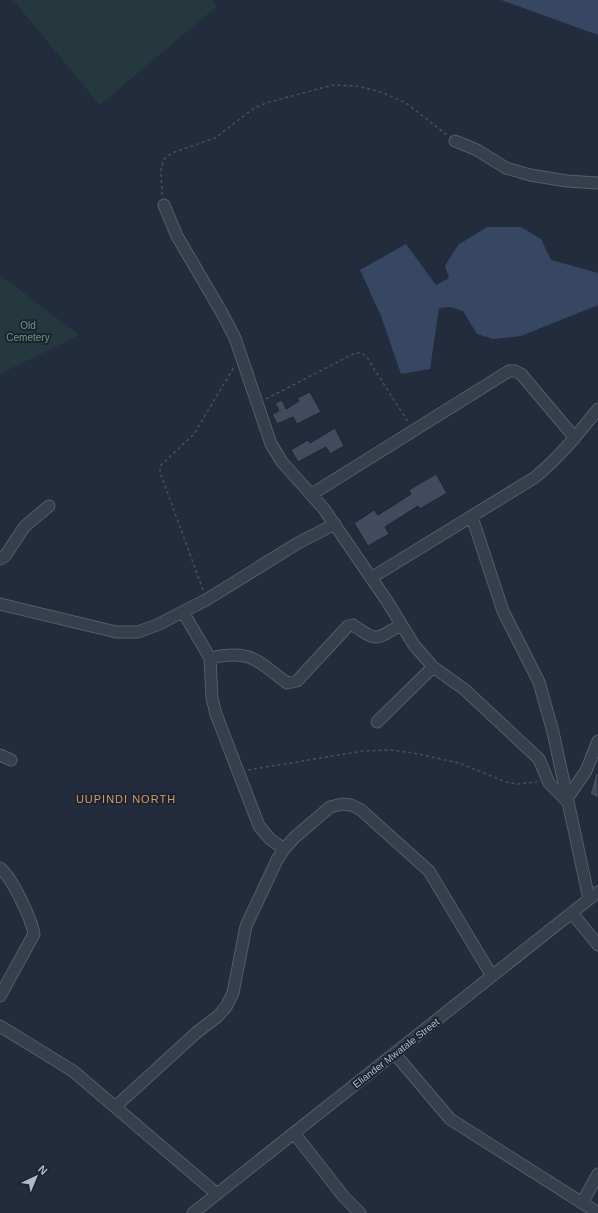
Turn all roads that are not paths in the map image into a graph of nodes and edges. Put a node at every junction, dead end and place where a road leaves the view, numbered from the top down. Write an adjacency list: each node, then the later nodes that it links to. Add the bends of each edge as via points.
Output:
1 (455, 141): 2 (street, via 477,150 506,168 530,175 567,181)
2 (598, 182)
3 (164, 206): 6 (street, via 177,236 235,338 271,444 297,480)
4 (598, 409): 5 (street)
5 (575, 438): 6 (street, via 521,374 510,371); 8 (street, via 534,478)
6 (312, 494): 9 (street)
7 (49, 506): 10 (street, via 25,526 5,556)
8 (472, 517): 11 (street); 21 (street, via 503,611 539,682 553,732)
9 (335, 524): 11 (street); 13 (street, via 298,543)
10 (0, 559)
11 (371, 578): 14 (street)
12 (0, 604): 13 (street, via 116,632 138,632)
13 (183, 612): 15 (street)
14 (401, 625): 15 (street, via 372,638 353,625 348,626 297,681 292,683 287,683 257,660 244,655); 16 (street)
15 (210, 658): 22 (street, via 212,698 238,772 259,826 270,839)
16 (433, 667): 17 (street); 21 (street, via 464,689 539,758 549,783)
17 (377, 722)
18 (598, 741): 21 (street, via 586,771)
19 (0, 755): 20 (street)
20 (12, 760)
21 (566, 800): 25 (street)
22 (284, 849): 28 (street, via 330,807 342,804 361,810 429,871); 32 (street, via 246,926 233,993 226,1007)
23 (0, 868): 29 (street, via 18,894 34,934)
24 (598, 892): 25 (street, Eliander Mwatale Street)
25 (589, 899): 26 (street, Eliander Mwatale Street)
26 (572, 913): 27 (street); 28 (street, Eliander Mwatale Street)
27 (598, 945)
28 (492, 976): 31 (street, Eliander Mwatale Street)
29 (0, 996)
30 (0, 1026): 32 (street, via 73,1071)
31 (395, 1054): 33 (street, Eliander Mwatale Street); 36 (street, via 450,1119)
32 (115, 1107): 35 (street)
33 (294, 1133): 35 (street, Eliander Mwatale Street); 38 (street, via 344,1197)
34 (598, 1174): 36 (street)
35 (217, 1194): 37 (street, Eliander Mwatale Street)
36 (582, 1203): 39 (street)
37 (196, 1212)
38 (360, 1213)
39 (598, 1213)

